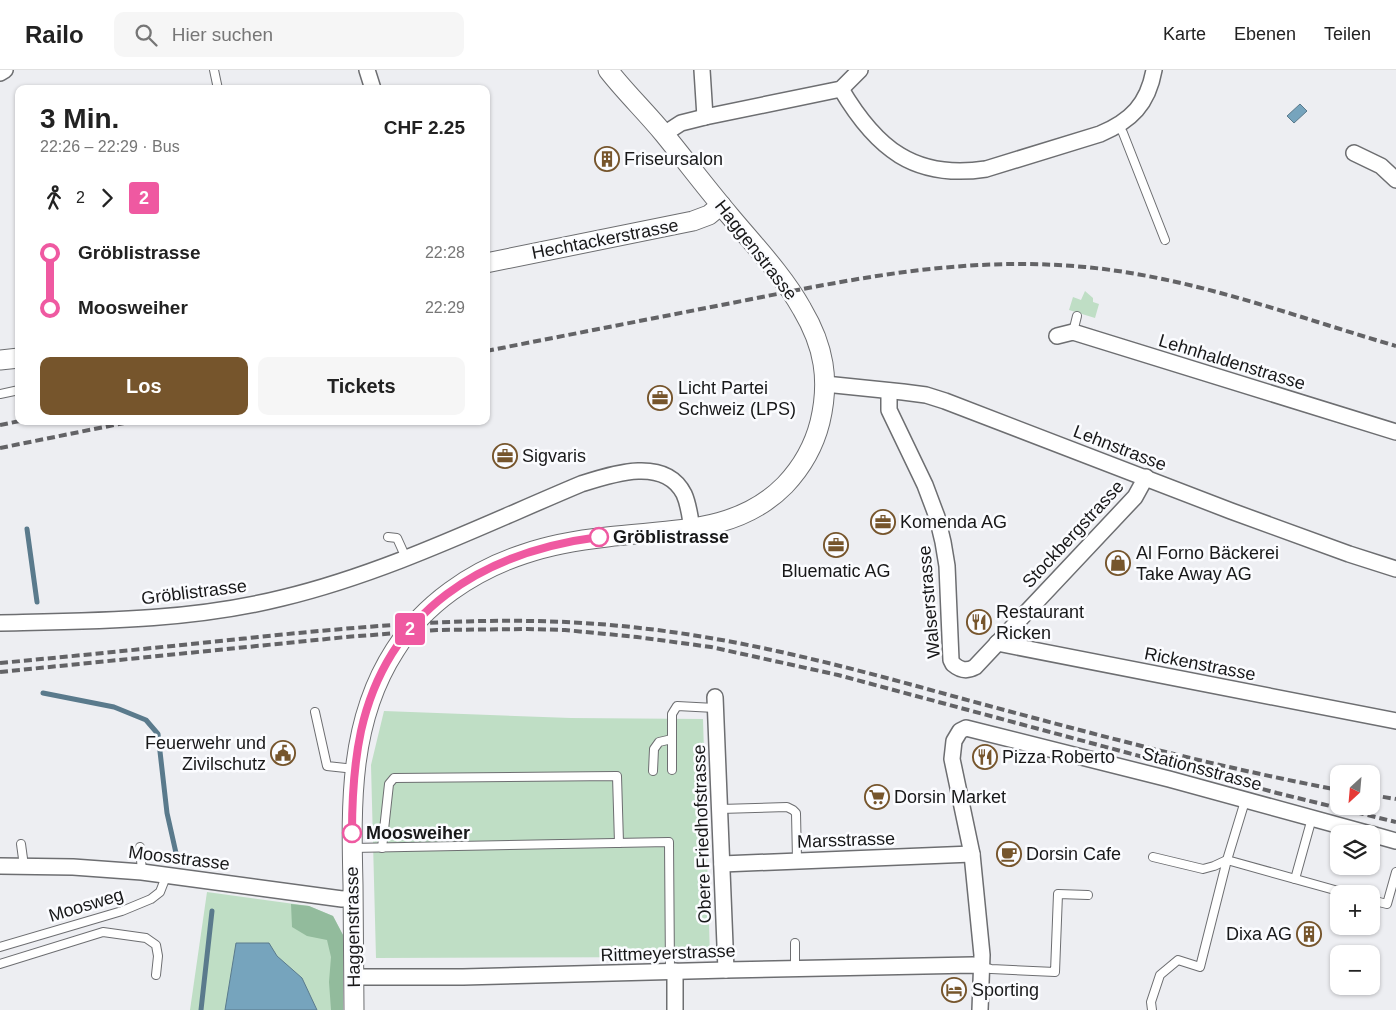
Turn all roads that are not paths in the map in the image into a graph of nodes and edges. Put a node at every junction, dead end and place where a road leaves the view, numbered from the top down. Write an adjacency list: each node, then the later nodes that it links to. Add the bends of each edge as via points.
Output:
1 (4, 70): 8 (street)
2 (214, 70): 9 (lane)
3 (367, 70): 10 (street)
4 (608, 70): 14 (street, Haggenstrasse)
5 (702, 70): 12 (street)
6 (860, 70): 11 (street)
7 (1154, 70): 13 (street, via 1152,84 1143,101)
8 (0, 73)
9 (217, 85)
10 (372, 85)
11 (841, 89): 12 (street); 13 (street, via 859,119 888,148 920,165 938,170 986,169)
12 (705, 116): 14 (street, via 681,123)
13 (1118, 126): 18 (lane)
14 (664, 134): 17 (street, Haggenstrasse)
15 (1354, 153): 16 (street, via 1381,166)
16 (1396, 180)
17 (721, 206): 19 (street, Hechtackerstrasse, via 693,221); 25 (street, Haggenstrasse, via 785,282 804,311 822,358)
18 (1165, 240)
19 (490, 261)
20 (1077, 316): 21 (lane)
21 (1073, 332): 22 (street); 29 (street, Lehnhaldenstrasse)
22 (1057, 336)
23 (15, 358): 24 (street)
24 (0, 360)
25 (825, 384): 27 (street, Lehnstrasse); 31 (street, Haggenstrasse, via 825,401 817,434 809,453 791,479 752,510)
26 (15, 391): 28 (lane)
27 (889, 391): 30 (street, Lehnstrasse, via 944,401); 37 (street, Walserstrasse, via 889,410 937,517 948,566 951,660)
28 (0, 394)
29 (1396, 432)
30 (1146, 477): 34 (street, Lehnstrasse, via 1331,548); 36 (street, Stockbergstrasse, via 1135,497)
31 (692, 528): 33 (street, Gröblistrasse, via 684,495 676,482 660,473 635,471 581,484); 42 (street, Haggenstrasse, via 588,539 541,549 507,560 462,583 420,618 390,658 373,693 361,730)
32 (388, 537): 33 (lane, via 397,538)
33 (406, 558): 35 (street, Gröblistrasse, via 282,598 244,606 136,618)
34 (1396, 569)
35 (0, 623)
36 (997, 643): 37 (street, Stockbergstrasse, via 972,669); 40 (street, Rickenstrasse)
37 (958, 668)
38 (715, 702): 41 (lane, via 677,706 672,714); 46 (street, Obere Friedhofstrasse)
39 (315, 712): 42 (lane, via 327,766)
40 (1396, 721)
41 (672, 739): 43 (lane); 44 (lane, via 659,742 654,749)
42 (355, 768): 54 (street, Haggenstrasse)
43 (672, 770)
44 (653, 771)
45 (1245, 801): 47 (street, Stationsstrasse); 56 (street, Stationsstrasse, via 966,728 954,741 952,759); 59 (lane)
46 (720, 809): 58 (lane, via 786,807 793,810 796,813); 60 (street, Obere Friedhofstrasse)
47 (1312, 818): 48 (street, Stationsstrasse); 66 (lane)
48 (1338, 825)
49 (1380, 837): 50 (street, Stationsstrasse)
50 (1396, 841)
51 (619, 843): 55 (lane); 55 (lane, via 617,776 394,778 389,784); 77 (lane, via 669,842)
52 (21, 844): 62 (lane)
53 (140, 847): 63 (lane)
54 (352, 848): 55 (lane); 69 (street, Haggenstrasse)
55 (382, 848)
56 (972, 854): 58 (street, Marsstrasse); 74 (street)
57 (1153, 857): 59 (lane, via 1203,868)
58 (796, 860): 60 (street, Marsstrasse)
59 (1227, 860): 66 (lane); 83 (lane, via 1200,967 1178,960 1160,975)
60 (722, 864): 76 (street, Obere Friedhofstrasse)
61 (0, 866): 62 (street, Moosstrasse)
62 (24, 866): 63 (street, Moosstrasse)
63 (142, 872): 65 (street, Moosstrasse)
64 (1396, 872): 70 (lane, via 1387,904)
65 (167, 874): 69 (street, Moosstrasse); 72 (lane, Moosweg, via 160,892 151,899 122,911)
66 (1295, 879): 67 (lane)
67 (1330, 889)
68 (1088, 895): 74 (lane, via 1058,894 1055,972)
69 (353, 898): 79 (street, Haggenstrasse)
70 (1380, 902)
71 (795, 943): 75 (lane)
72 (0, 947)
73 (0, 964): 78 (lane, via 103,932 146,938 156,945)
74 (982, 967): 75 (street, Rittmeyerstrasse); 82 (street)
75 (795, 968): 76 (street, Rittmeyerstrasse)
76 (726, 970): 77 (street, Rittmeyerstrasse)
77 (672, 971): 79 (street, Rittmeyerstrasse); 81 (street)
78 (156, 975)
79 (355, 978): 80 (street, Haggenstrasse)
80 (354, 1010)
81 (675, 1010)
82 (980, 1010)
83 (1152, 1010)

